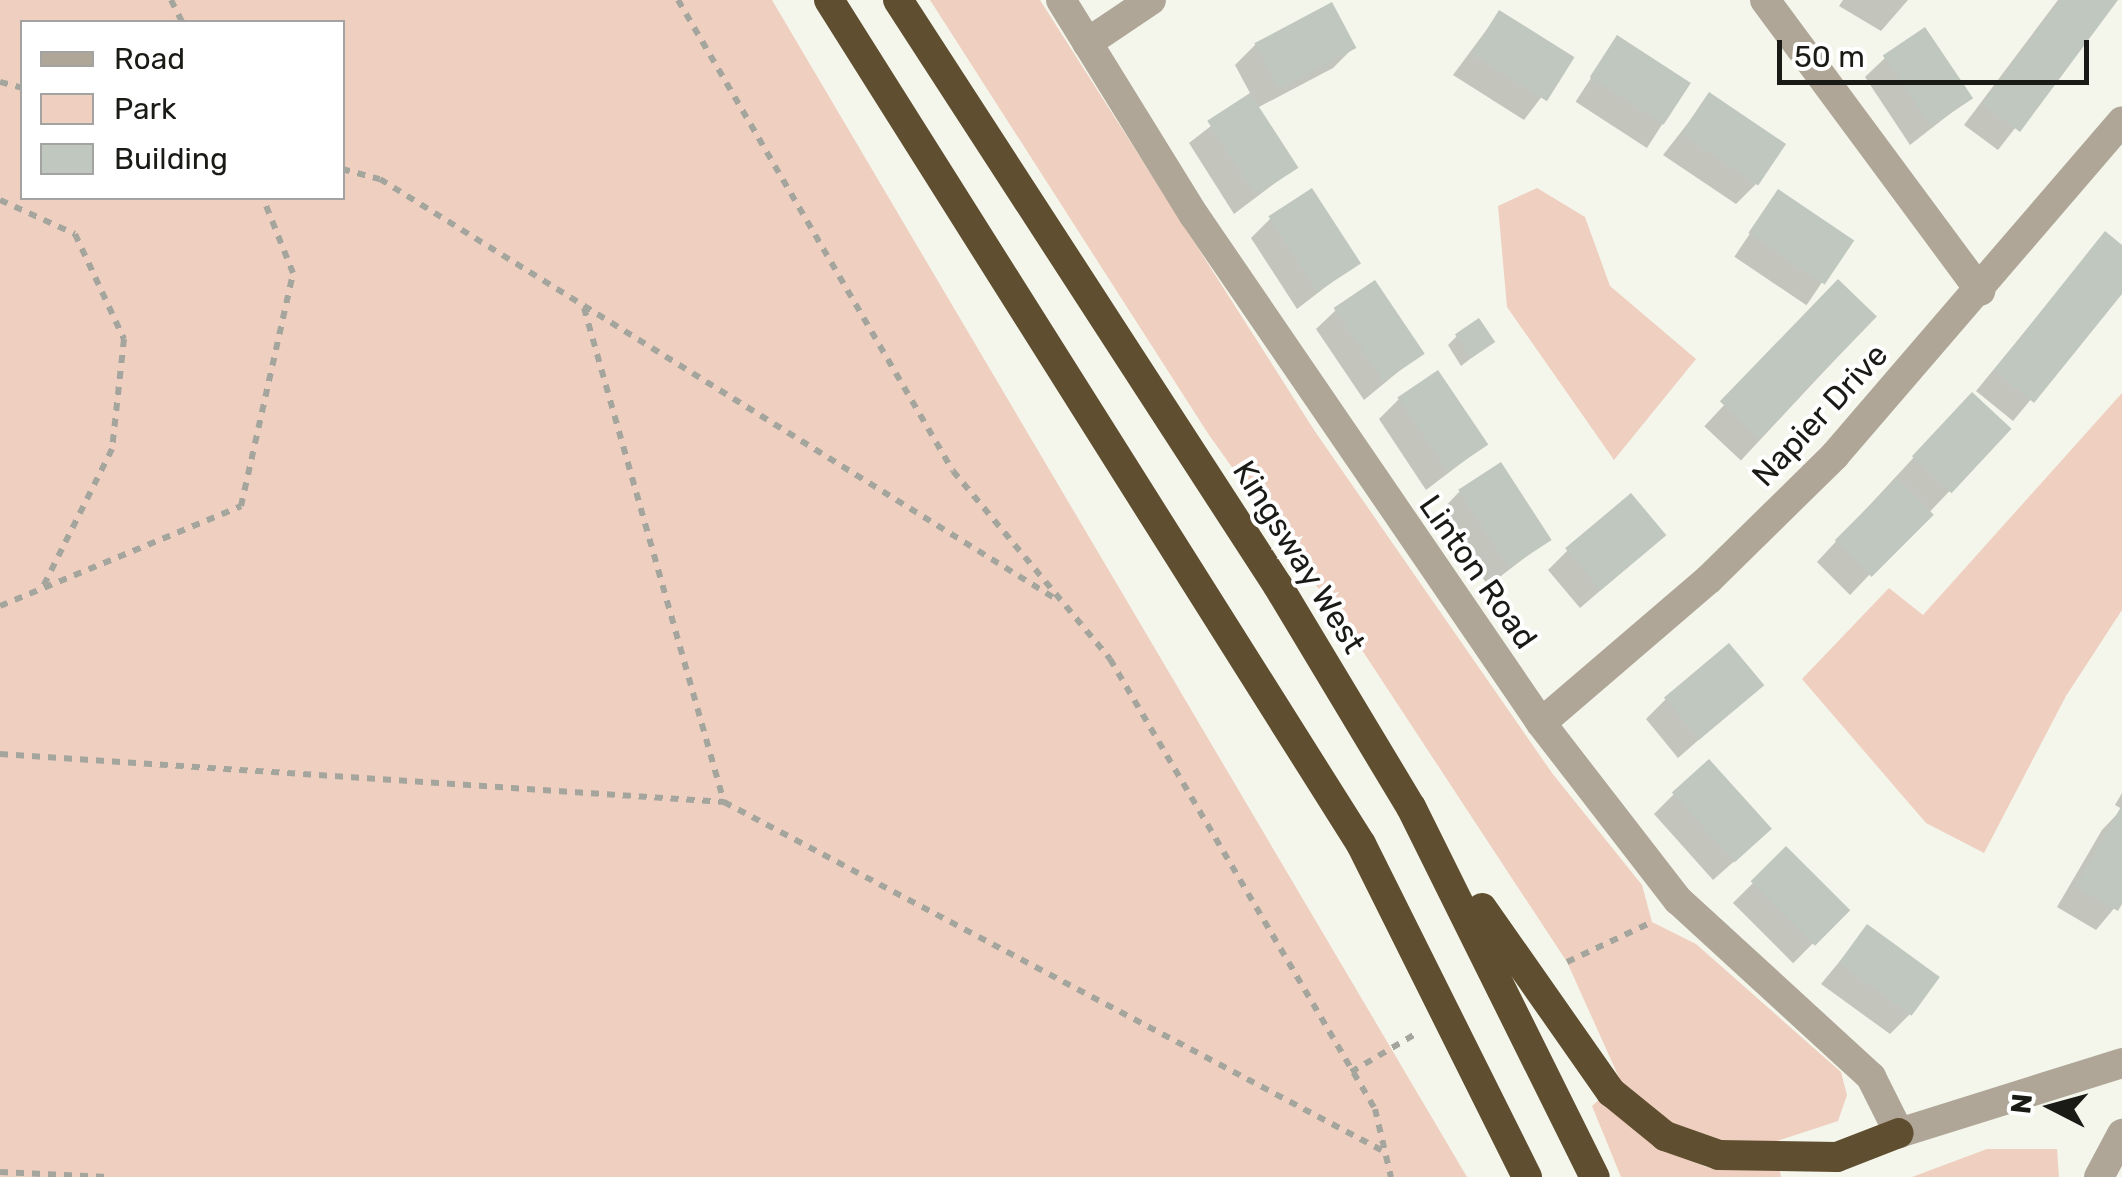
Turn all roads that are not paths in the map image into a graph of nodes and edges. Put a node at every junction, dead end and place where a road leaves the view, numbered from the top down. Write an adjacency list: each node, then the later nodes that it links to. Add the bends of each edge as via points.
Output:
1 (830, 0): 15 (highway, via 1361,844)
2 (898, 0): 10 (highway, Kingsway West, via 1278,586)
3 (1061, 0): 6 (street, Linton Road)
4 (1150, 0): 6 (street)
5 (1765, 0): 8 (street)
6 (1087, 42): 9 (street, Linton Road, via 1194,215)
7 (2121, 123): 8 (street, Napier Drive)
8 (1980, 291): 9 (street, Napier Drive, via 1835,456 1709,579)
9 (1541, 723): 12 (street, Linton Road, via 1678,900 1871,1077)
10 (1411, 808): 14 (highway, via 1611,1092 1665,1136 1719,1155); 16 (highway, Kingsway West)
11 (2122, 1063): 12 (street)
12 (1900, 1133): 14 (highway)
13 (2122, 1134): 17 (street)
14 (1826, 1167)
15 (1527, 1177)
16 (1596, 1177)
17 (2098, 1177)

